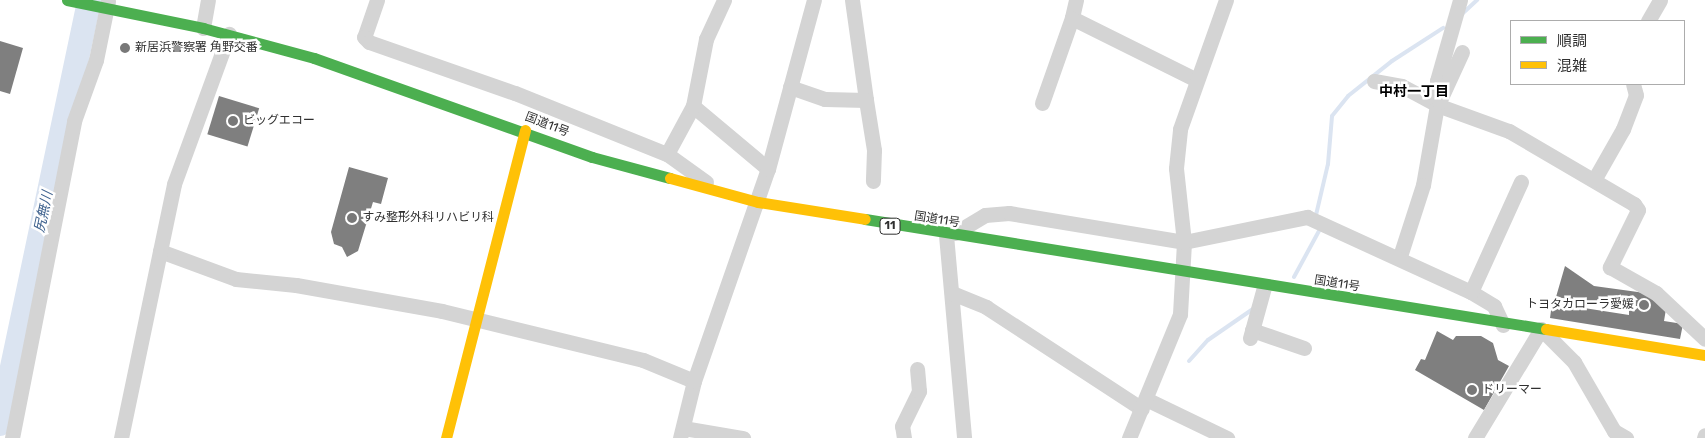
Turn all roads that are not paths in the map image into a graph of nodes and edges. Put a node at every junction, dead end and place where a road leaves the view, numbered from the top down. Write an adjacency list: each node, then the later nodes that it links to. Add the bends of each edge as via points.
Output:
1 (208, 0): 14 (street)
2 (377, 0): 26 (street, via 364,37 368,42 516,93)
3 (724, 0): 24 (street, via 706,39)
4 (814, 0): 20 (street)
5 (852, 0): 21 (street)
6 (1076, 0): 12 (street)
7 (1226, 0): 17 (street)
8 (1460, 0): 23 (street, via 1437,81)
9 (1660, 0): 13 (street)
10 (71, 1): 11 (main road, 11)
11 (104, 5): 14 (main road, 国道11号 / 11); 51 (street, via 96,60 74,121)
12 (1072, 18): 17 (street); 22 (street)
13 (1649, 20)
14 (203, 28): 15 (main road, 国道11号 / 11)
15 (229, 34): 25 (main road, 国道11号 / 11, via 314,58); 35 (street, via 174,184)
16 (1462, 52): 23 (street)
17 (1195, 79): 34 (street, via 1180,129 1176,168)
18 (1374, 81): 23 (street, via 1402,86)
19 (1633, 85): 29 (street, via 1636,95 1623,129)
20 (790, 87): 21 (street, via 826,99); 27 (street)
21 (866, 100): 28 (street, via 874,150)
22 (1042, 103)
23 (1437, 105): 29 (street, via 1509,131); 36 (street, via 1423,185)
24 (693, 106): 26 (street); 27 (street)
25 (525, 130): 31 (main road, 国道11号 / 11, via 592,157); 41 (main road)
26 (667, 154): 31 (street, via 706,178)
27 (768, 169): 32 (street)
28 (873, 180)
29 (1594, 180): 44 (street, via 1638,210 1610,267 1656,293)
30 (1521, 182): 38 (street)
31 (707, 188): 32 (main road, 国道11号 / 11)
32 (758, 202): 33 (main road, 国道11号 / 11); 48 (street)
33 (948, 235): 34 (street, via 986,215 1010,213); 37 (main road, 国道11号 / 11); 39 (street)
34 (1184, 242): 36 (street, via 1306,217); 37 (street)
35 (160, 251): 41 (street, via 236,279 296,285); 52 (street)
36 (1400, 256): 38 (street)
37 (1184, 274): 40 (main road, 国道11号 / 11); 49 (street, via 1180,314)
38 (1471, 292): 42 (street, via 1494,306)
39 (952, 293): 49 (street, via 986,307); 56 (street)
40 (1261, 298): 42 (main road, 国道11号 / 11); 45 (street, via 1251,334)
41 (475, 321): 48 (street, via 643,360); 53 (main road)
42 (1503, 324): 43 (main road, 国道11号 / 11)
43 (1541, 329): 46 (main road, 国道11号 / 11); 59 (street); 60 (street, via 1551,344 1574,362 1614,431)
44 (1705, 339)
45 (1304, 348)
46 (1705, 355)
47 (917, 369): 55 (street, via 919,391 902,426)
48 (694, 381): 50 (street)
49 (1145, 404): 57 (street); 58 (street)
50 (682, 433): 54 (street)
51 (12, 438)
52 (120, 438)
53 (446, 438)
54 (743, 438)
55 (904, 438)
56 (964, 438)
57 (1129, 438)
58 (1227, 438)
59 (1475, 438)
60 (1626, 438)

